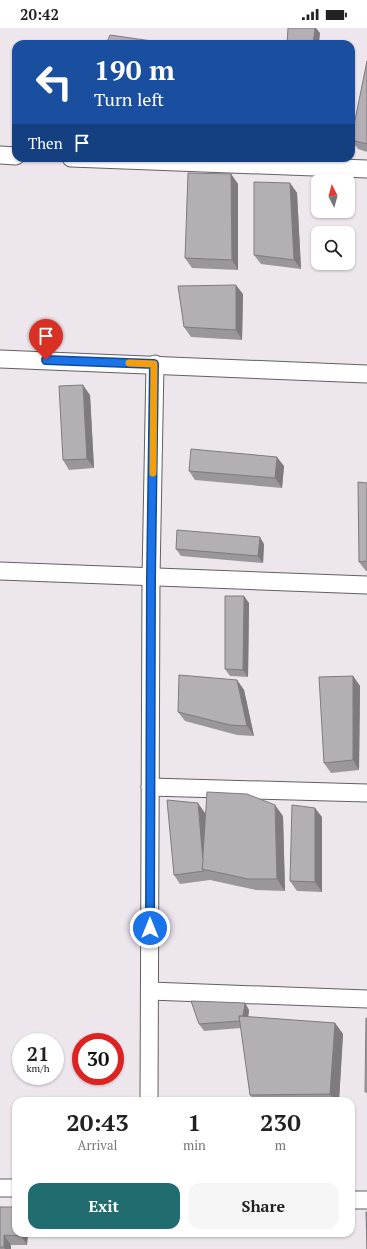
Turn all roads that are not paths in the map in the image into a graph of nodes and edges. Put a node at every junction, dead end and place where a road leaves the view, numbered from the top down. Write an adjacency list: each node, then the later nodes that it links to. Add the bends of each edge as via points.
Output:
1 (0, 155): 2 (street)
2 (12, 156)
3 (179, 162): 4 (street)
4 (367, 169)
5 (0, 359): 6 (street)
6 (154, 364): 7 (street); 9 (street)
7 (367, 374)
8 (0, 571): 9 (street)
9 (151, 578): 10 (street); 11 (street)
10 (367, 585)
11 (150, 787): 12 (street); 13 (street)
12 (367, 793)
13 (150, 991): 14 (street); 15 (street)
14 (367, 999)
15 (149, 1097)
16 (0, 1188): 17 (street)
17 (12, 1188)
18 (355, 1200): 19 (street)
19 (367, 1200)

